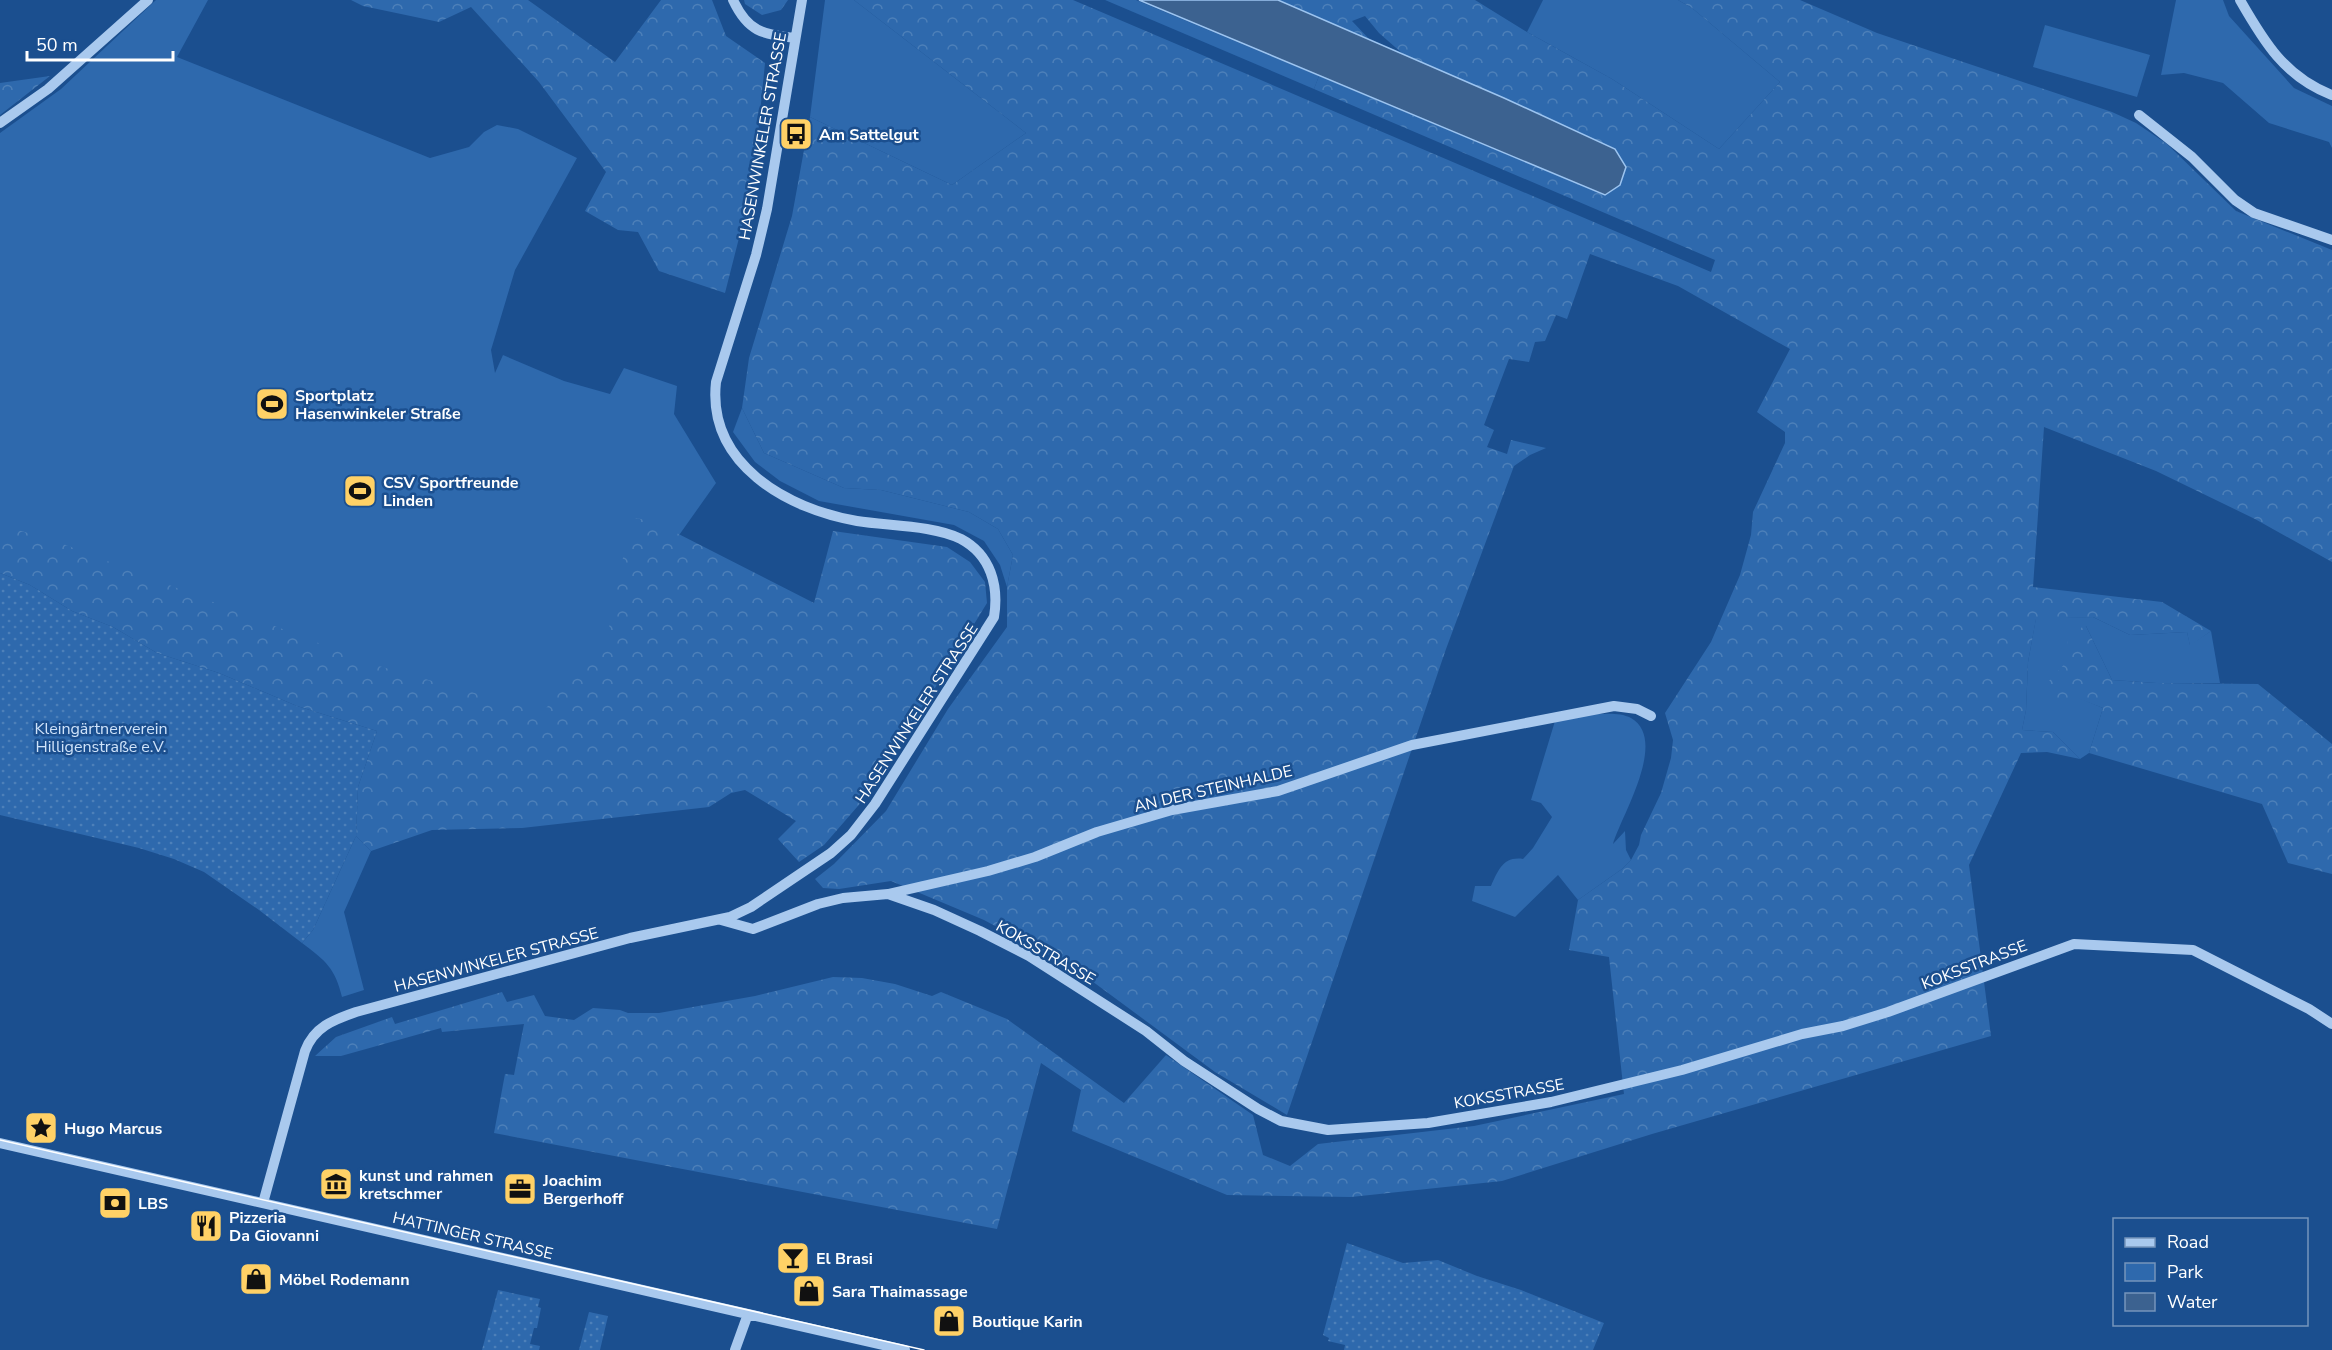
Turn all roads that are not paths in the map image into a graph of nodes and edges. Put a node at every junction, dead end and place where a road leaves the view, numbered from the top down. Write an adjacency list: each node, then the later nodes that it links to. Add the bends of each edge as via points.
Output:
1 (148, 0): 8 (street, via 48,89)
2 (733, 0): 5 (street, via 753,28)
3 (802, 0): 5 (street, HASENWINKELER STRASSE)
4 (2240, 0): 6 (street, via 2265,44 2286,67)
5 (795, 38): 12 (street, HASENWINKELER STRASSE, via 767,209 716,382 715,404 720,425 731,450 747,470 804,506 839,517 940,533 968,543 993,574 997,602 990,626 851,835 751,908)
6 (2332, 95)
7 (2139, 115): 9 (street, via 2254,213)
8 (0, 123)
9 (2332, 240)
10 (1651, 716): 11 (street, AN DER STEINHALDE, via 1637,709 1614,706 1412,745 1278,791 1172,810 988,871)
11 (888, 894): 12 (street, KOKSSTRASSE, via 818,904 753,929); 13 (street, KOKSSTRASSE, via 934,910 1029,956 1258,1109 1281,1121 1328,1130 1439,1121 1551,1102 1682,1070 1888,1012 2074,944 2193,950)
12 (721, 920): 15 (street, HASENWINKELER STRASSE, via 630,938 356,1012 326,1024 312,1036 304,1051)
13 (2332, 1024)
14 (0, 1143): 15 (street, HATTINGER STRASSE)
15 (263, 1203): 16 (street, HATTINGER STRASSE)
16 (748, 1314): 17 (street); 18 (street, HATTINGER STRASSE)
17 (735, 1350)
18 (905, 1350)

